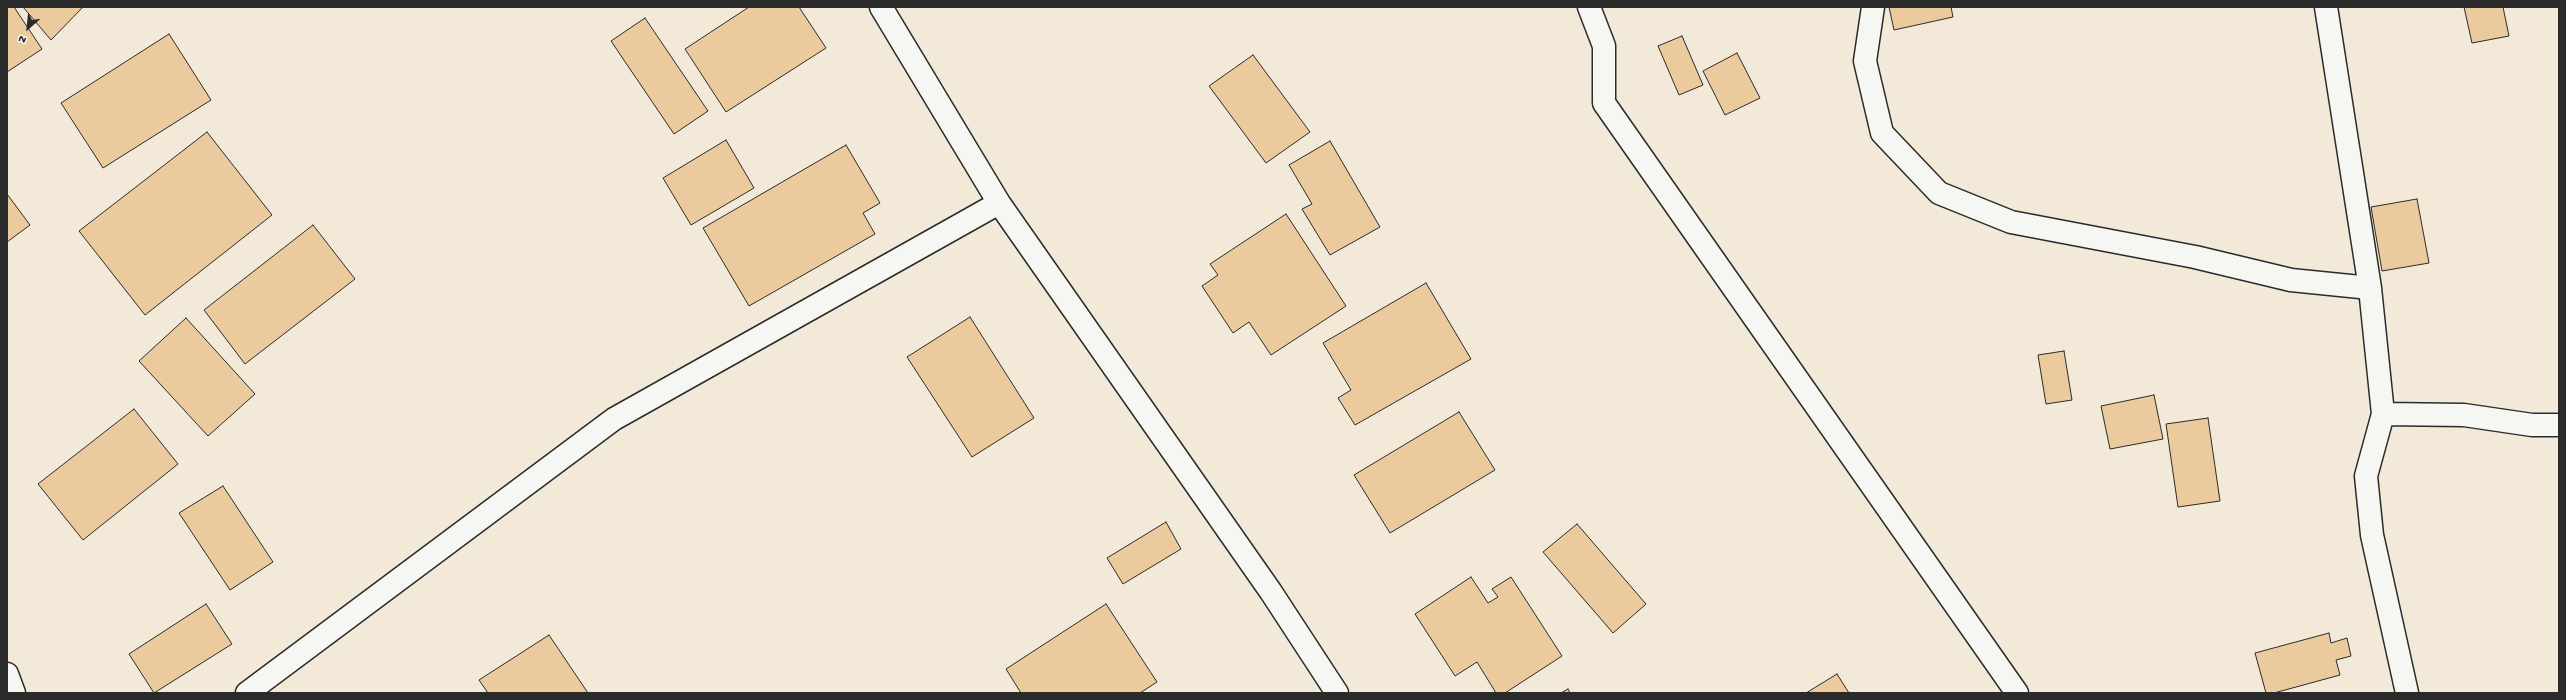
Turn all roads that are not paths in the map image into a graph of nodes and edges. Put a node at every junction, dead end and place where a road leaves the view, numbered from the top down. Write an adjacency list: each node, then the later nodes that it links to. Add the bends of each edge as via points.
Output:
1 (881, 7): 5 (street)
2 (1588, 7): 13 (street, via 1604,46 1604,102)
3 (1873, 7): 6 (street, via 1865,61 1882,133 1939,193 2011,222 2195,257 2291,280)
4 (2326, 7): 6 (street)
5 (999, 203): 11 (street, via 614,419); 12 (street, via 1272,592)
6 (2370, 288): 7 (street)
7 (2382, 414): 8 (street, via 2464,415 2532,425); 14 (street, via 2366,476 2372,535)
8 (2559, 425)
9 (7, 674): 10 (street)
10 (14, 693)
11 (247, 693)
12 (1338, 693)
13 (2017, 693)
14 (2407, 693)

